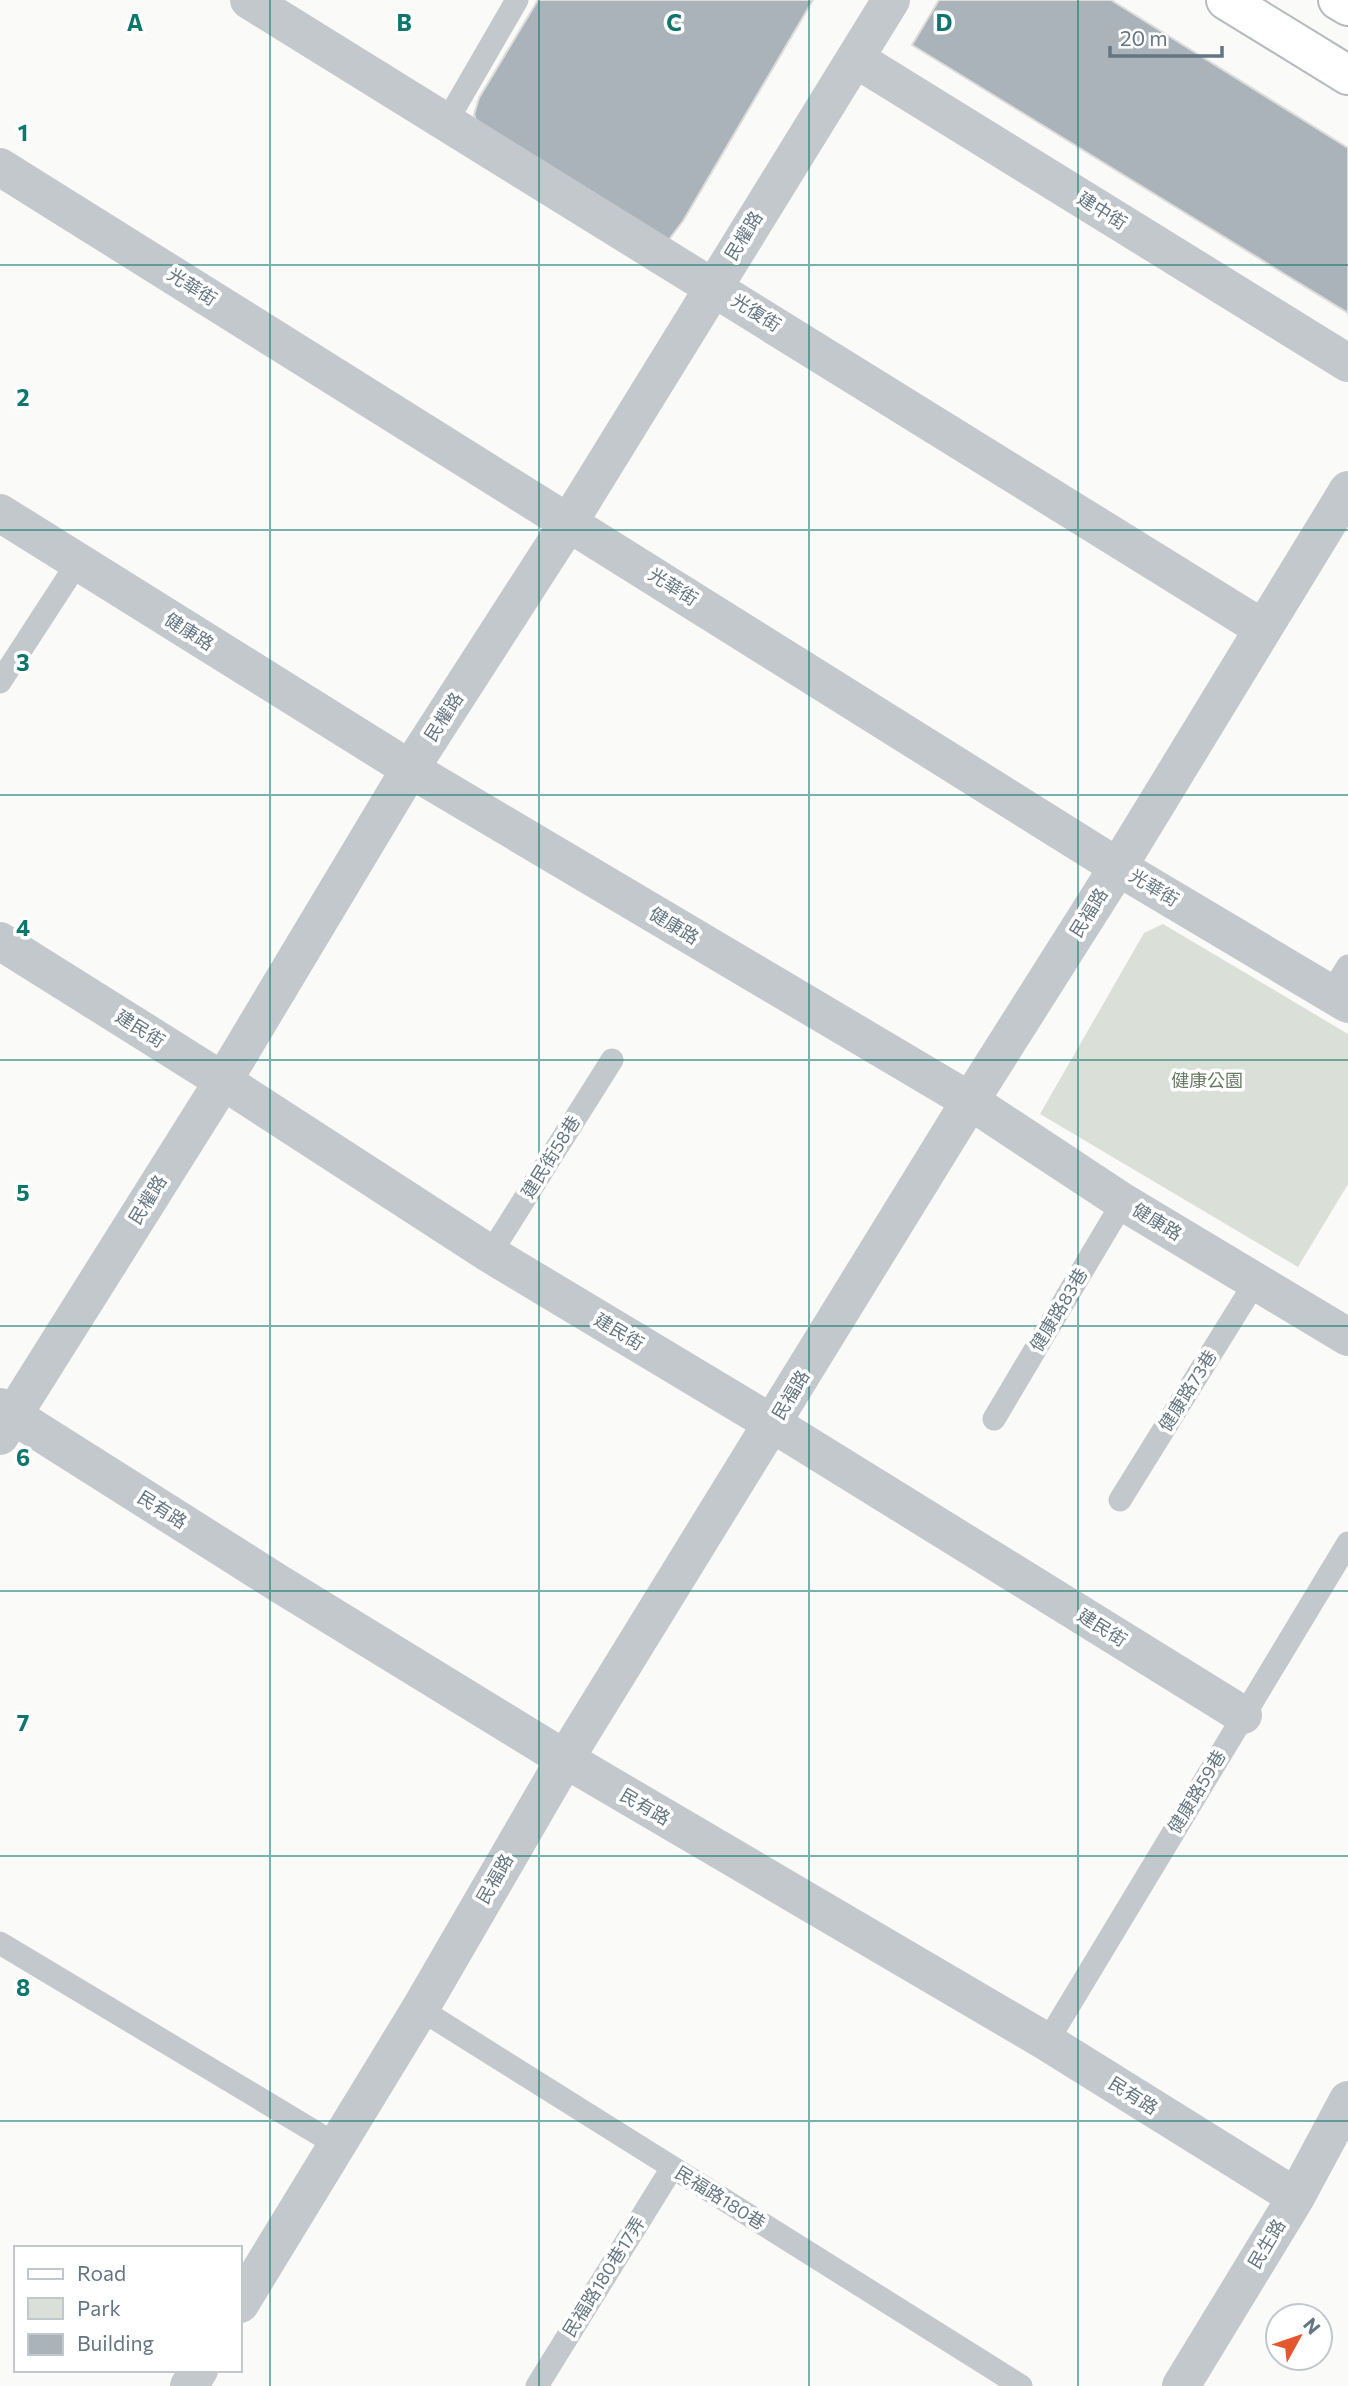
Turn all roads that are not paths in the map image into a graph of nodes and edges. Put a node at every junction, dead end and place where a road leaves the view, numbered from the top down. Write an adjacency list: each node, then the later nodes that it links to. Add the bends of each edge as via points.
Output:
1 (249, 0): 9 (street, 光復街)
2 (517, 0): 9 (lane)
3 (891, 0): 7 (street, 民權路)
4 (1226, 0): 8 (main road)
5 (1338, 0): 6 (main road)
6 (1348, 6)
7 (856, 59): 11 (street, 民權路); 12 (street, 建中街)
8 (1348, 75)
9 (447, 121): 11 (street, 光復街)
10 (0, 167): 15 (street, 光華街)
11 (712, 286): 15 (street, 民權路); 17 (street, 光復街)
12 (1348, 363)
13 (1348, 490): 17 (street, 民福路)
14 (0, 513): 16 (street, 健康路)
15 (569, 522): 19 (street, 民權路); 20 (street, 光華街)
16 (78, 562): 18 (lane); 19 (street, 健康路)
17 (1262, 628): 20 (street, 民福路)
18 (0, 682)
19 (410, 769): 24 (street, 民權路); 25 (street, 健康路)
20 (1118, 867): 22 (street, 光華街); 25 (street, 民福路)
21 (0, 941): 24 (street, 建民街)
22 (1342, 988)
23 (612, 1060): 27 (lane, 建民街58巷)
24 (223, 1081): 27 (street, 建民街); 30 (street, 民權路)
25 (970, 1101): 26 (street, 健康路); 32 (street, 民福路)
26 (1123, 1202): 28 (street, 健康路); 31 (lane, 健康路83巷)
27 (490, 1254): 32 (street, 建民街)
28 (1256, 1281): 29 (street, 健康路); 33 (lane, 健康路73巷)
29 (1348, 1337)
30 (4, 1419): 36 (street, 民有路)
31 (994, 1419)
32 (773, 1424): 35 (street, 建民街); 36 (street, 民福路)
33 (1120, 1500)
34 (1348, 1543): 35 (lane, 健康路59巷)
35 (1243, 1715): 39 (lane, 健康路59巷)
36 (565, 1759): 38 (street, 民福路); 39 (street, 民有路)
37 (0, 1943): 41 (lane)
38 (420, 2009): 41 (street, 民福路); 42 (lane, 民福路180巷)
39 (1047, 2042): 43 (street, 民有路)
40 (1348, 2100): 43 (street, 民生路)
41 (337, 2145): 44 (street, 民福路)
42 (672, 2168): 45 (lane, 民福路180巷17弄); 46 (lane, 民福路180巷)
43 (1296, 2197): 47 (street, 民生路)
44 (242, 2301)
45 (537, 2386)
46 (1021, 2386)
47 (1181, 2386)

